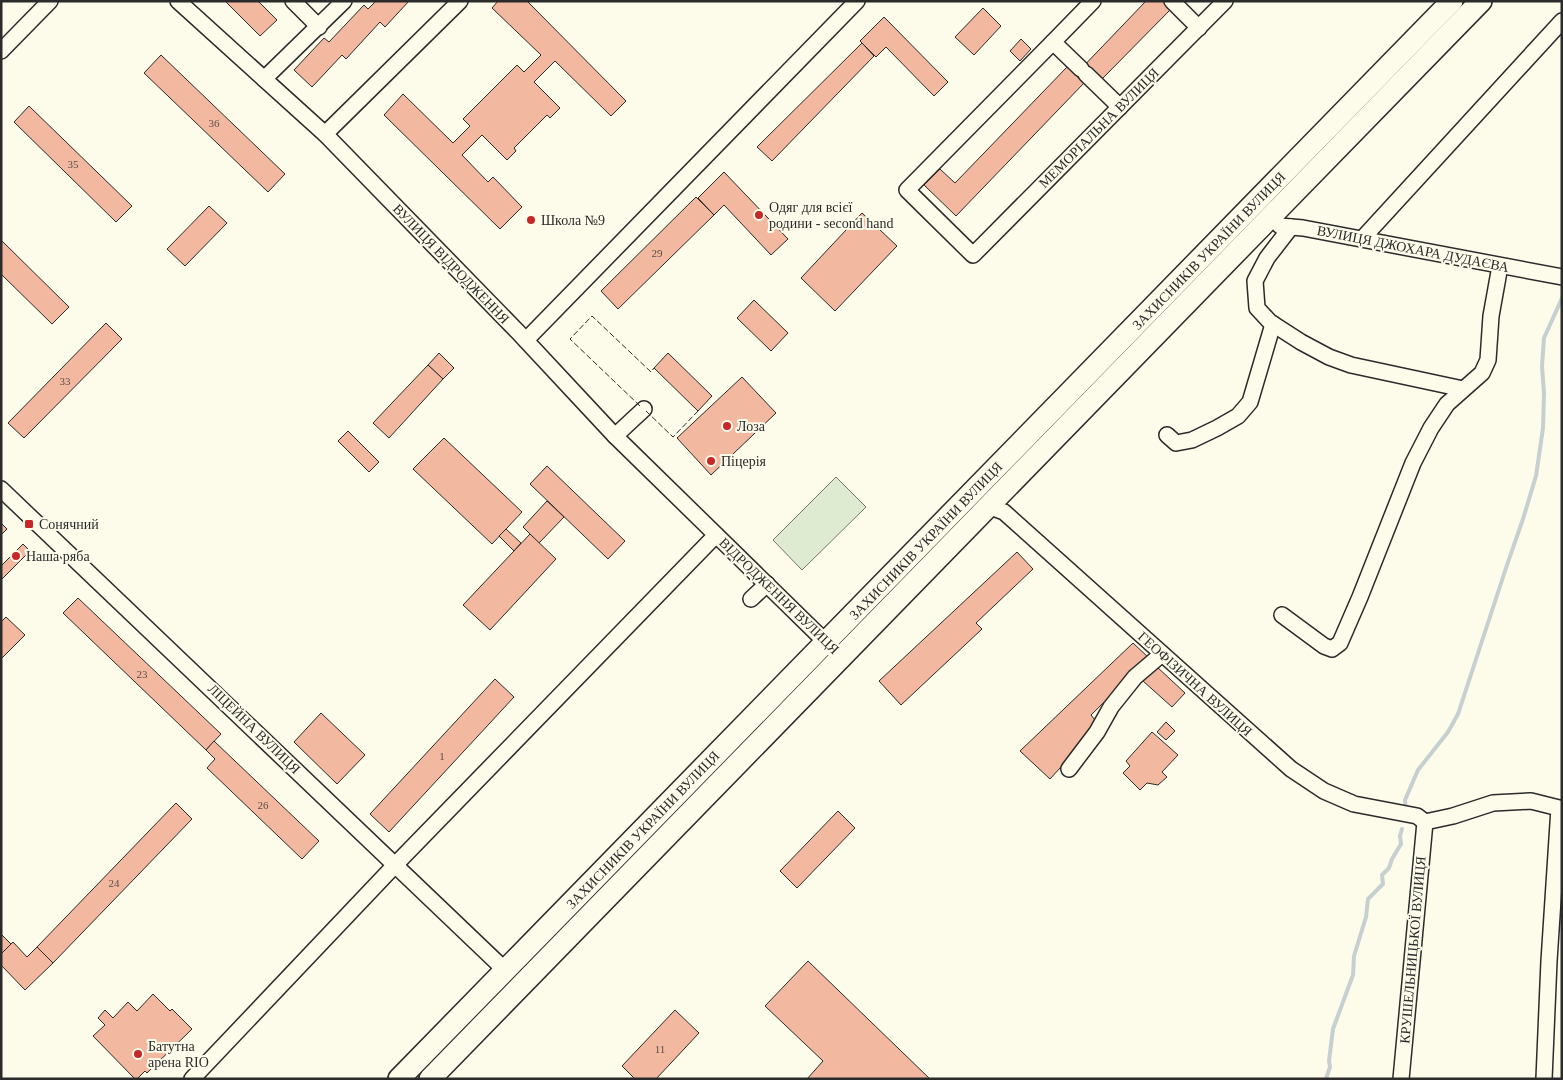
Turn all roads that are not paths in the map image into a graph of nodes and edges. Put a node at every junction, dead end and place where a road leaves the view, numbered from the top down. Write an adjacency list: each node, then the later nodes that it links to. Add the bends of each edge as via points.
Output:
1 (50, 1): 16 (street)
2 (178, 1): 17 (street, ВУЛИЦЯ ВІДРОДЖЕННЯ)
3 (293, 1): 13 (street)
4 (344, 1): 13 (street)
5 (460, 1): 19 (street)
6 (858, 1): 26 (street)
7 (1093, 1): 15 (street)
8 (1172, 1): 14 (street)
9 (1226, 1): 14 (street, МЕМОРІАЛЬНА ВУЛИЦЯ)
10 (1452, 1): 37 (highway, ЗАХИСНИКІВ УКРАЇНИ ВУЛИЦЯ)
11 (1481, 1): 20 (highway, ЗАХИСНИКІВ УКРАЇНИ ВУЛИЦЯ)
12 (1562, 20): 22 (street)
13 (319, 27): 17 (street)
14 (1199, 28): 18 (street, МЕМОРІАЛЬНА ВУЛИЦЯ)
15 (1053, 42): 18 (street); 18 (street, МЕМОРІАЛЬНА ВУЛИЦЯ, via 907,190 973,255)
16 (1, 51)
17 (264, 79): 19 (street, ВУЛИЦЯ ВІДРОДЖЕННЯ)
18 (1120, 107)
19 (325, 134): 26 (street, ВУЛИЦЯ ВІДРОДЖЕННЯ)
20 (1263, 224): 21 (street, ВУЛИЦЯ ДЖОХАРА ДУДАЄВА); 32 (highway, ЗАХИСНИКІВ УКРАЇНИ ВУЛИЦЯ)
21 (1291, 227): 22 (street, ВУЛИЦЯ ДЖОХАРА ДУДАЄВА); 25 (street, via 1267,258 1255,281 1257,308)
22 (1362, 239): 23 (street, ВУЛИЦЯ ДЖОХАРА ДУДАЄВА)
23 (1500, 266): 24 (street, ВУЛИЦЯ ДЖОХАРА ДУДАЄВА); 27 (street, via 1491,316 1488,360 1482,373)
24 (1562, 277)
25 (1273, 324): 27 (street, via 1308,346 1351,366); 29 (street, via 1250,402 1238,416 1192,440 1176,443)
26 (526, 340): 30 (street, ВУЛИЦЯ ВІДРОДЖЕННЯ)
27 (1463, 389): 36 (street, via 1447,404 1413,462 1340,643 1332,649 1324,646)
28 (644, 409): 30 (street)
29 (1167, 435)
30 (614, 436): 33 (street, ВУЛИЦЯ ВІДРОДЖЕННЯ)
31 (1, 489): 41 (street, ЛІЦЕЙНА ВУЛИЦЯ)
32 (988, 506): 37 (highway, ЗАХИСНИКІВ УКРАЇНИ ВУЛИЦЯ); 38 (street, ГЕОФІЗИЧНА ВУЛИЦЯ, via 1004,512)
33 (716, 536): 34 (street, ВІДРОДЖЕННЯ ВУЛИЦЯ); 41 (street)
34 (767, 584): 35 (street); 37 (street, ВІДРОДЖЕННЯ ВУЛИЦЯ)
35 (751, 599)
36 (1282, 616)
37 (834, 649): 43 (highway, ЗАХИСНИКІВ УКРАЇНИ ВУЛИЦЯ); 46 (highway, ЗАХИСНИКІВ УКРАЇНИ ВУЛИЦЯ)
38 (1162, 654): 39 (street, via 1110,707 1098,732); 40 (street, ГЕОФІЗИЧНА ВУЛИЦЯ, via 1291,769 1324,791 1354,804 1417,816)
39 (1069, 769)
40 (1425, 822): 42 (street, via 1493,803 1532,801 1559,808); 47 (street, КРУШЕЛЬНИЦЬКОЇ ВУЛИЦЯ)
41 (396, 864): 43 (street, ЛІЦЕЙНА ВУЛИЦЯ); 44 (street)
42 (1555, 961): 48 (street)
43 (505, 970): 45 (highway, ЗАХИСНИКІВ УКРАЇНИ ВУЛИЦЯ)
44 (192, 1079)
45 (399, 1079)
46 (430, 1079)
47 (1401, 1079)
48 (1544, 1079)

